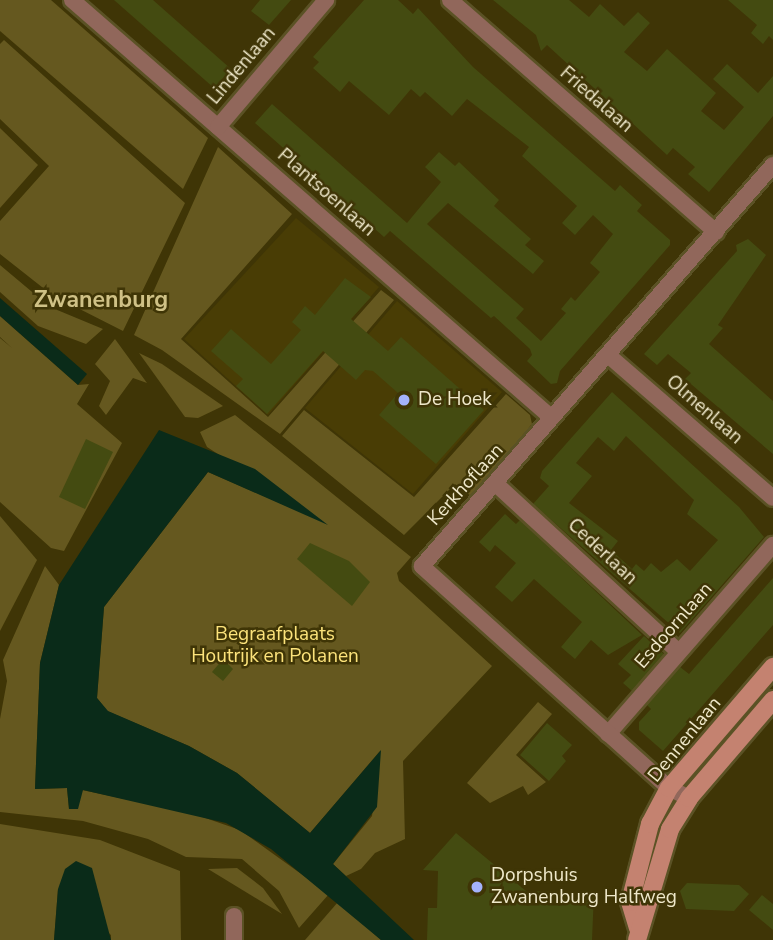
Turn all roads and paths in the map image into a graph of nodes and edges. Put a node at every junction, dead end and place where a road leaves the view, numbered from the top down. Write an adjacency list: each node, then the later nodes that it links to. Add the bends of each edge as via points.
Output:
1 (72, 0): 4 (street, Plantsoenlaan)
2 (326, 0): 4 (street, Lindenlaan)
3 (450, 0): 6 (street, Friedalaan)
4 (218, 127): 8 (street, Plantsoenlaan)
5 (773, 165): 6 (street, Kerkhoflaan)
6 (716, 232): 7 (street, Kerkhoflaan)
7 (608, 355): 8 (street, Kerkhoflaan); 10 (street, Olmenlaan)
8 (552, 418): 9 (street, Kerkhoflaan)
9 (496, 484): 12 (street, Cederlaan); 15 (street, Kerkhoflaan, via 422,566)
10 (773, 498)
11 (773, 545): 12 (street, Esdoornlaan)
12 (679, 652): 15 (street, Esdoornlaan)
13 (773, 667): 16 (main road, Dennenlaan)
14 (773, 700): 17 (main road, Dennenlaan)
15 (608, 734): 16 (street, Kerkhoflaan)
16 (669, 788): 17 (street, Kerkhoflaan); 19 (main road, Dennenlaan, via 650,824 633,874 630,902)
17 (689, 798): 19 (main road, Dennenlaan, via 670,829)
18 (234, 916): 20 (street)
19 (638, 934)
20 (234, 940)

